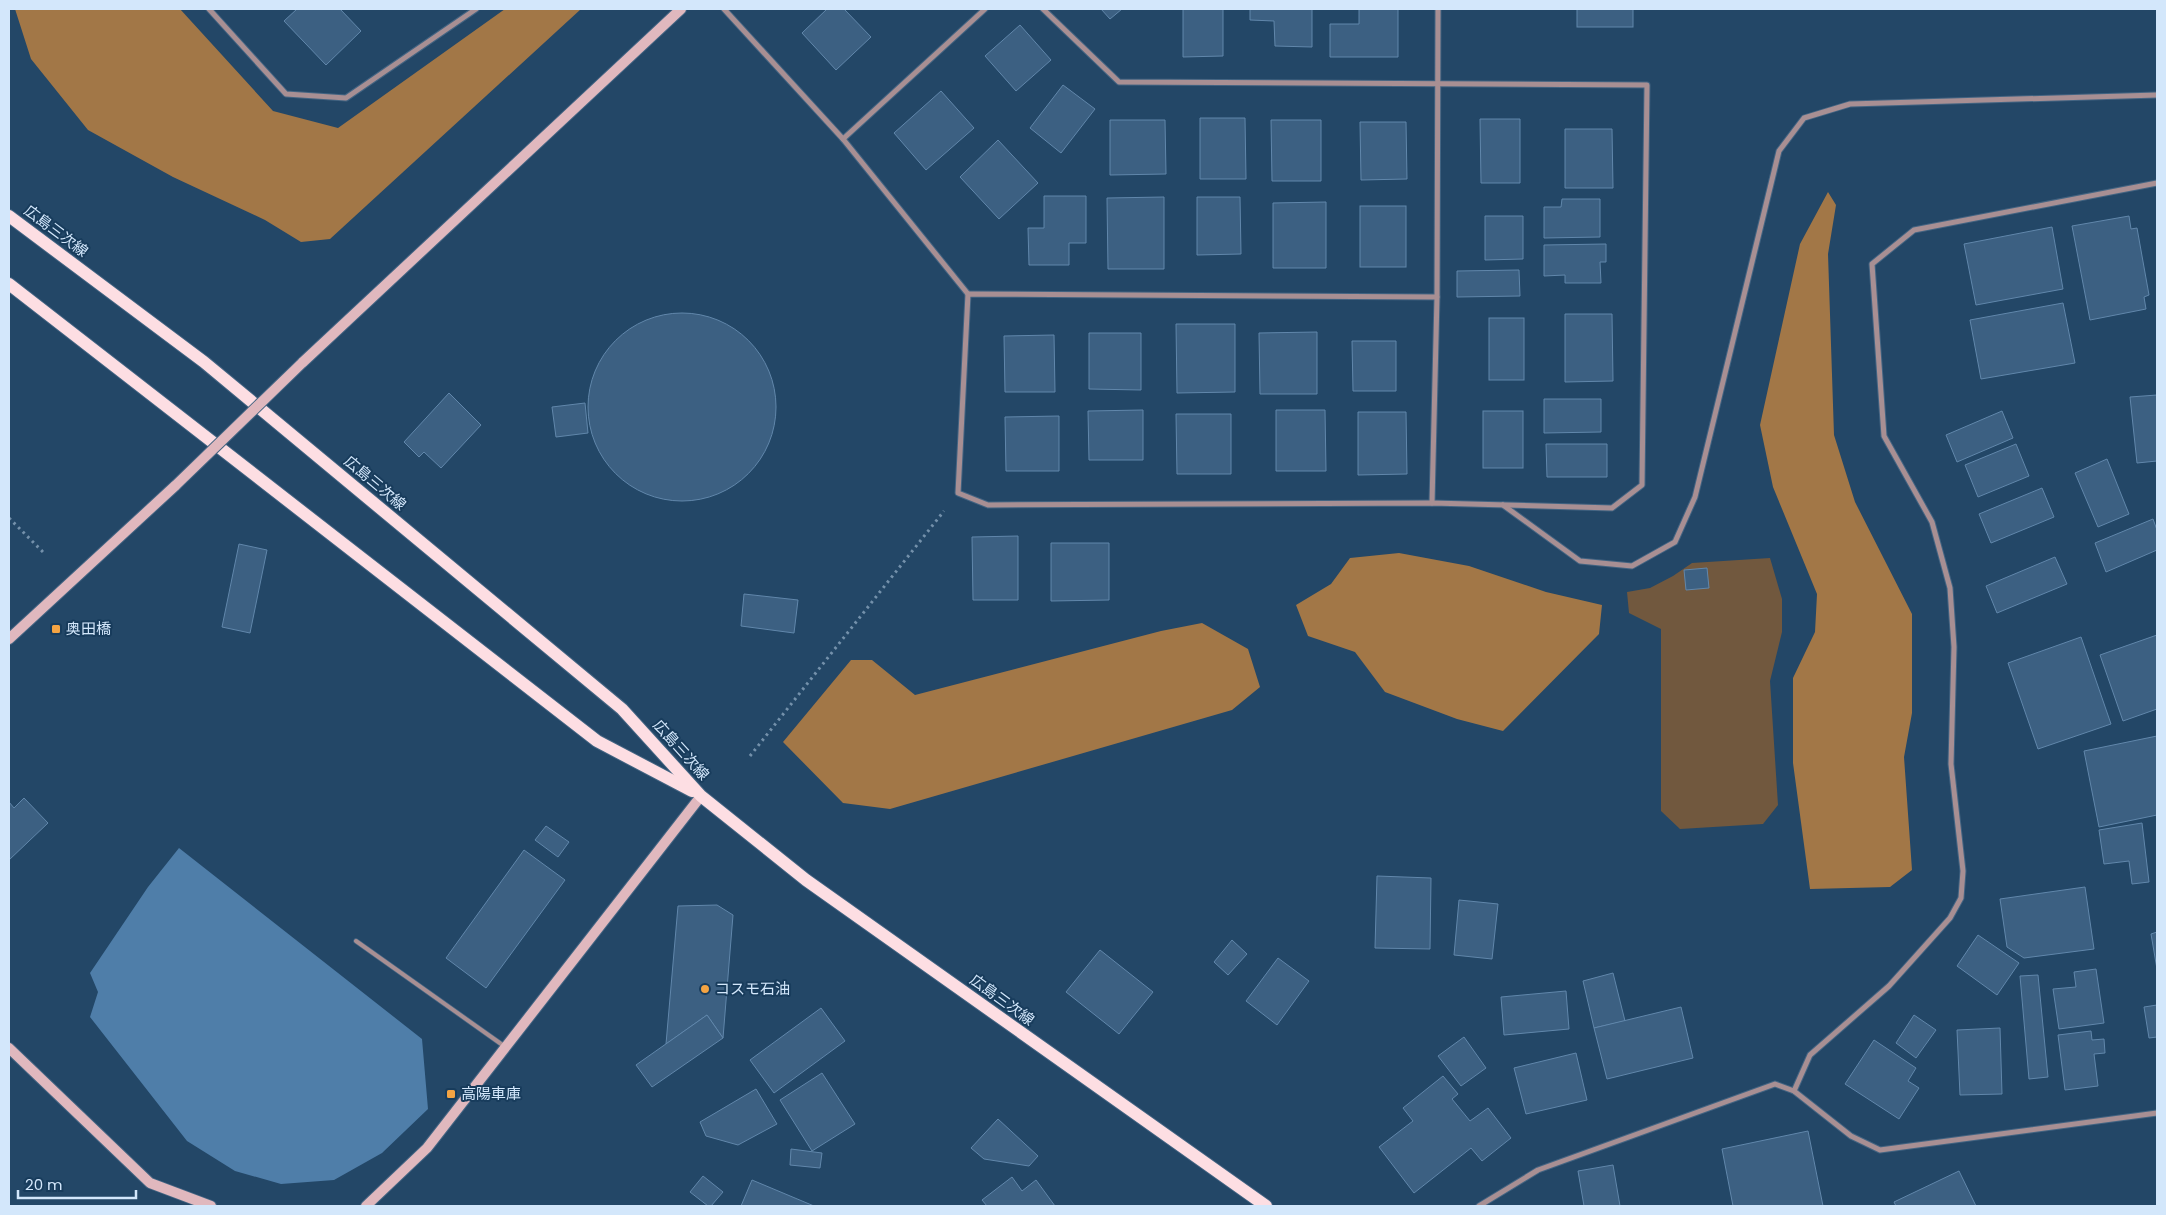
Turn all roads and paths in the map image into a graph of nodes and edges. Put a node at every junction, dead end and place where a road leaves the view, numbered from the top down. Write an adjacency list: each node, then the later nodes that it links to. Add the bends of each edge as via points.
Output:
1 (209, 9): 2 (street, via 286,94 346,98)
2 (476, 9)
3 (681, 9): 21 (street, bridge)
4 (724, 9): 10 (street)
5 (985, 9): 10 (street)
6 (1043, 9): 8 (street, via 1119,82)
7 (1438, 9): 8 (street)
8 (1439, 82): 15 (street); 17 (street, via 1647,85 1642,485 1612,508)
9 (2157, 95): 17 (street, via 1850,104 1804,118 1779,151 1695,497 1675,542 1632,566 1580,561)
10 (843, 139): 14 (street)
11 (2157, 183): 27 (street, via 1914,230 1872,264 1884,436 1932,522 1950,588 1954,647 1951,764 1963,871 1961,898 1950,918 1889,986 1810,1055)
12 (9, 216): 23 (main road, 広島三次線, via 204,362 622,709)
13 (9, 284): 23 (main road, 広島三次線, via 597,742)
14 (968, 294): 15 (street); 16 (street, via 958,493 988,505)
15 (1437, 297): 16 (street)
16 (1432, 503): 17 (street)
17 (1503, 505)
18 (943, 512): 22 (path)
19 (9, 518): 20 (path)
20 (45, 554)
21 (9, 639)
22 (750, 756)
23 (701, 796): 26 (street); 29 (main road, 広島三次線, via 806,880)
24 (356, 941): 26 (lane)
25 (9, 1048): 30 (street, via 150,1182)
26 (506, 1048): 31 (street, via 427,1148)
27 (1794, 1090): 28 (street, via 1851,1136 1880,1150); 32 (street, via 1775,1084 1538,1170)
28 (2157, 1113)
29 (1258, 1204)
30 (211, 1206)
31 (366, 1206)
32 (1479, 1206)

